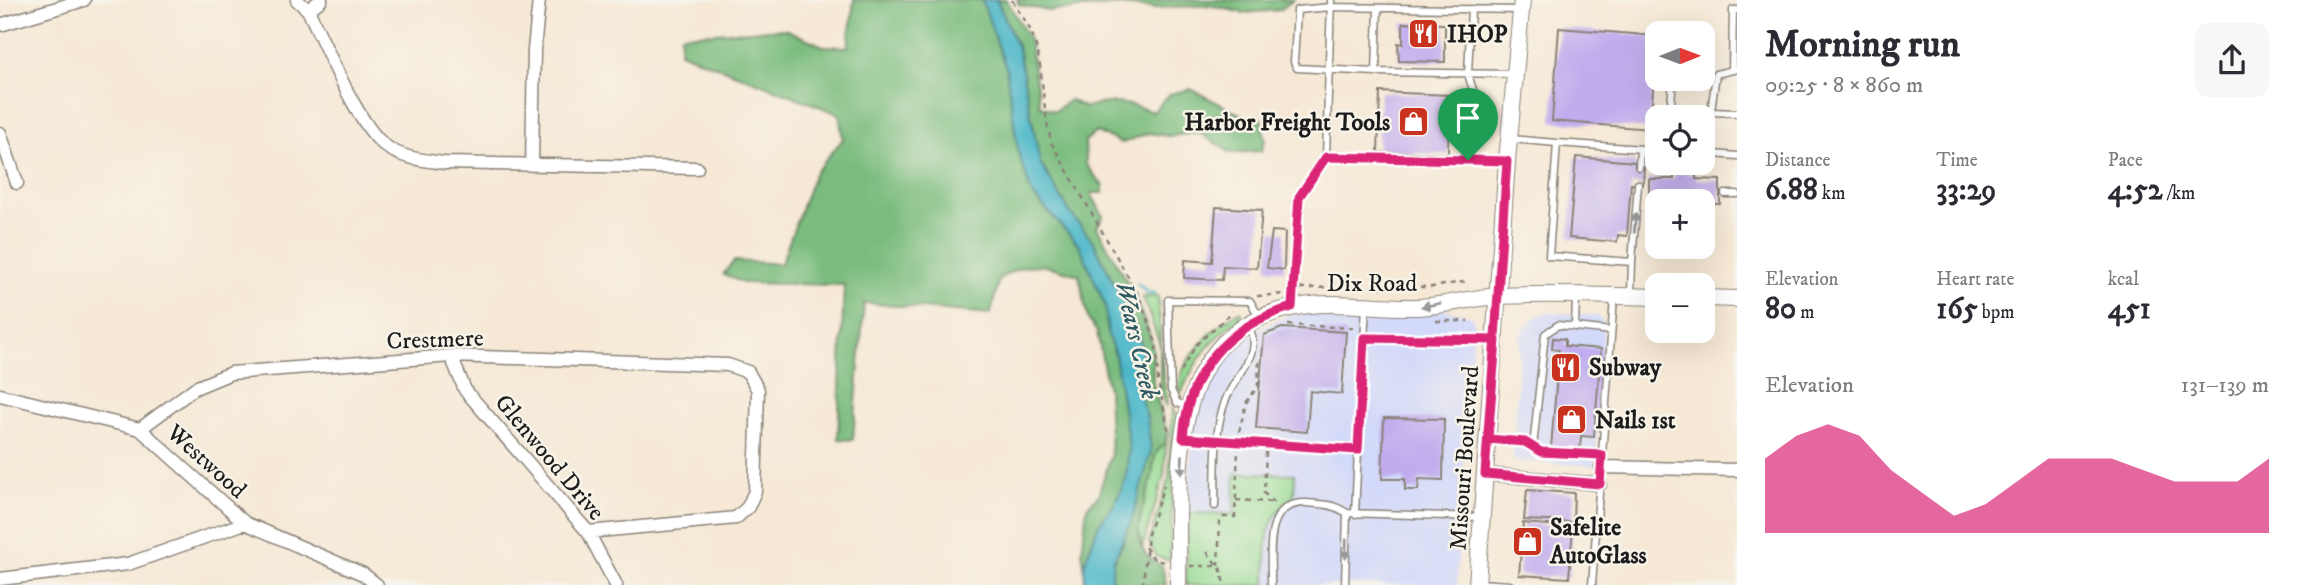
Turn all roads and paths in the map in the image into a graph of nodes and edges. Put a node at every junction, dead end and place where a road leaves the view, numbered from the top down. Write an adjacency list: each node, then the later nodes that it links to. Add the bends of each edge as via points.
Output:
1 (83, 0): 14 (street)
2 (297, 0): 12 (street)
3 (321, 0): 12 (street)
4 (539, 0): 31 (street)
5 (1012, 0): 61 (path, via 1032,32 1052,144 1127,271 1153,332 1158,381)
6 (1421, 0): 10 (lane)
7 (1331, 3): 9 (lane); 16 (lane); 16 (lane, via 1303,7 1294,16 1295,65)
8 (1522, 5): 11 (lane); 19 (main road, Missouri Boulevard)
9 (1378, 8): 10 (lane); 17 (lane)
10 (1421, 9): 11 (lane)
11 (1471, 9): 18 (lane)
12 (308, 10): 31 (street, via 364,123 383,145 408,158 445,163)
13 (1737, 10): 15 (lane, via 1733,10)
14 (0, 25)
15 (1734, 69): 20 (lane, via 1716,74 1711,112)
16 (1330, 71): 17 (lane); 28 (lane)
17 (1376, 72): 18 (lane)
18 (1468, 74): 19 (lane); 29 (lane, via 1473,90)
19 (1516, 74): 22 (main road, Missouri Boulevard)
20 (1737, 113)
21 (0, 133): 34 (street)
22 (1509, 139): 23 (lane); 30 (main road, Missouri Boulevard)
23 (1558, 143): 24 (lane); 38 (lane, via 1549,256)
24 (1640, 149): 25 (lane); 32 (lane)
25 (1645, 149)
26 (1715, 154): 27 (lane)
27 (1737, 156)
28 (1326, 157): 29 (lane); 46 (lane, via 1299,197)
29 (1468, 160): 30 (lane)
30 (1507, 161): 39 (main road, Missouri Boulevard)
31 (532, 165): 33 (street)
32 (1639, 167)
33 (697, 168)
34 (17, 183)
35 (1637, 184): 38 (lane, one-way to 35)
36 (1725, 194): 37 (lane)
37 (1737, 194)
38 (1632, 262): 42 (lane)
39 (1498, 296): 40 (main road, Dix Road); 47 (main road, Dix Road, one-way to 47); 55 (main road, Missouri Boulevard)
40 (1576, 296): 41 (main road, Dix Road); 52 (lane)
41 (1614, 296): 42 (main road, Dix Road); 53 (lane)
42 (1631, 297): 43 (main road, Dix Road)
43 (1645, 297)
44 (1715, 298): 45 (main road)
45 (1737, 299)
46 (1292, 307): 47 (main road, Dix Road); 49 (main road, Dix Road)
47 (1365, 315): 51 (path, via 1356,328); 54 (lane)
48 (1427, 320): 50 (path)
49 (1254, 321): 59 (main road, Dix Road, via 1215,351); 59 (lane, via 1250,301 1168,300 1171,390 1177,403); 63 (lane, via 1252,352 1226,399)
50 (1468, 321)
51 (1283, 324)
52 (1575, 327): 53 (lane); 66 (lane, via 1558,325 1545,334)
53 (1611, 331): 68 (lane)
54 (1364, 338): 55 (lane); 67 (lane)
55 (1496, 340): 62 (main road, Missouri Boulevard)
56 (451, 356): 60 (street, Crestmere, via 231,373 195,388); 81 (street, Glenwood Drive, via 466,390); 81 (street, Crestmere, via 728,365 748,372 758,390 755,491 748,507 736,518)
57 (1259, 359): 64 (path, via 1258,386 1241,416)
58 (0, 395): 60 (street, Westwood)
59 (1188, 406): 61 (main road, Dix Road)
60 (140, 429): 80 (street, Westwood)
61 (1176, 437): 63 (lane); 90 (main road, Dix Road, one-way to 90)
62 (1488, 439): 66 (lane, via 1525,442); 70 (main road, Missouri Boulevard)
63 (1218, 440): 64 (lane); 75 (lane)
64 (1238, 443): 65 (lane); 73 (path)
65 (1266, 445): 67 (lane); 74 (path, via 1264,493)
66 (1533, 447): 68 (lane)
67 (1358, 450): 78 (lane)
68 (1601, 461): 69 (street); 72 (lane)
69 (1737, 470)
70 (1485, 474): 72 (street); 79 (main road, Missouri Boulevard)
71 (1166, 476): 89 (path, via 1145,547)
72 (1600, 484): 95 (lane)
73 (1236, 500): 74 (path); 84 (path, via 1235,517 1220,521)
74 (1272, 502): 76 (path)
75 (1214, 506)
76 (1281, 511): 77 (lane, via 1294,503 1332,504); 92 (lane, via 1273,526)
77 (1347, 513): 78 (lane); 93 (lane, one-way to 93)
78 (1356, 514): 79 (lane)
79 (1482, 517): 86 (main road, Missouri Boulevard)
80 (244, 523): 85 (street, via 128,564); 87 (street, Westwood, via 363,574)
81 (588, 532): 88 (street, Glenwood Drive)
82 (1207, 552): 84 (path)
83 (1191, 566): 84 (path)
84 (1218, 566): 91 (path)
85 (0, 579)
86 (1477, 584): 94 (lane)
87 (377, 585)
88 (616, 585)
89 (1143, 585)
90 (1178, 585)
91 (1224, 585)
92 (1271, 585)
93 (1345, 585)
94 (1510, 585)
95 (1592, 585)

